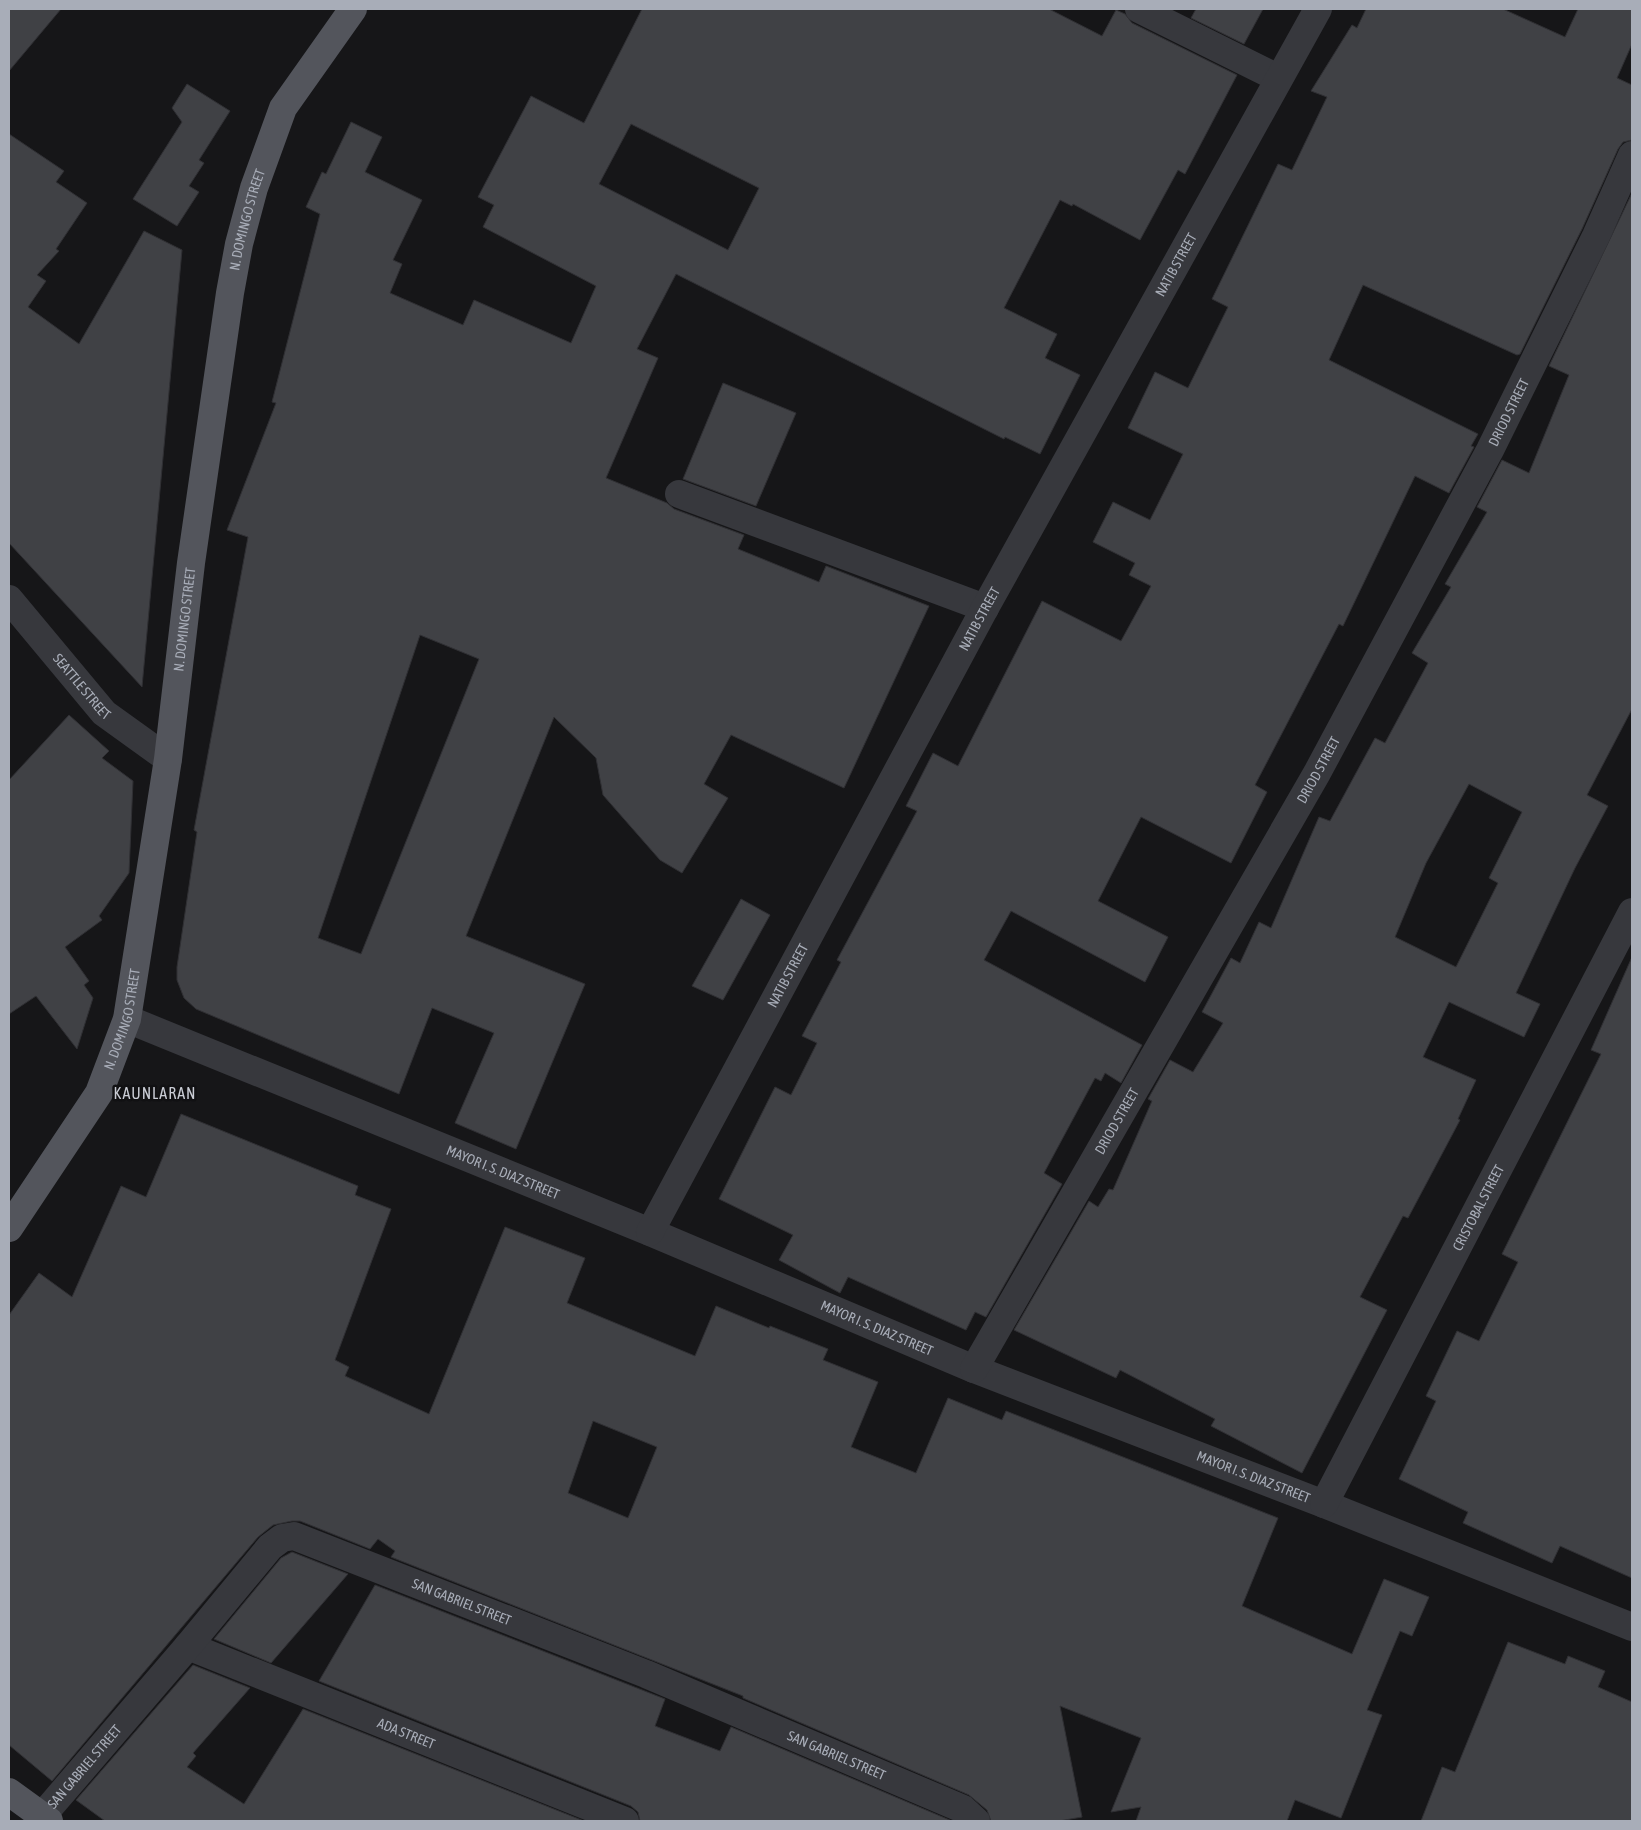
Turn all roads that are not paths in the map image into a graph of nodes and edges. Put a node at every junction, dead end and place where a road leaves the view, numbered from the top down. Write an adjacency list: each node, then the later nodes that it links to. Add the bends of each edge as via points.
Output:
1 (353, 9): 9 (main road, N. DOMINGO STREET, via 282,108 254,188 239,244 189,582)
2 (1139, 9): 4 (street)
3 (1318, 9): 4 (street, NATIB STREET)
4 (1278, 78): 8 (street, NATIB STREET)
5 (1632, 155): 14 (street, DRIOD STREET, via 1596,236 1490,450 1318,773)
6 (679, 494): 8 (street)
7 (9, 599): 9 (street, SEATTLE STREET, via 104,713)
8 (986, 608): 13 (street, NATIB STREET)
9 (168, 759): 11 (main road, N. DOMINGO STREET)
10 (1632, 912): 15 (street, CRISTOBAL STREET)
11 (127, 1019): 12 (main road, N. DOMINGO STREET, via 99,1094); 13 (street, MAYOR I. S. DIAZ STREET)
12 (9, 1228)
13 (650, 1232): 14 (street, MAYOR I. S. DIAZ STREET)
14 (974, 1369): 15 (street, MAYOR I. S. DIAZ STREET)
15 (1324, 1504): 16 (street, MAYOR I. S. DIAZ STREET)
16 (1632, 1627)
17 (188, 1646): 19 (street, SAN GABRIEL STREET); 20 (street, ADA STREET); 21 (street, SAN GABRIEL STREET, via 270,1547 282,1538 294,1536 655,1678 963,1809)
18 (9, 1792): 19 (main road)
19 (46, 1819)
20 (625, 1821)
21 (976, 1821)

